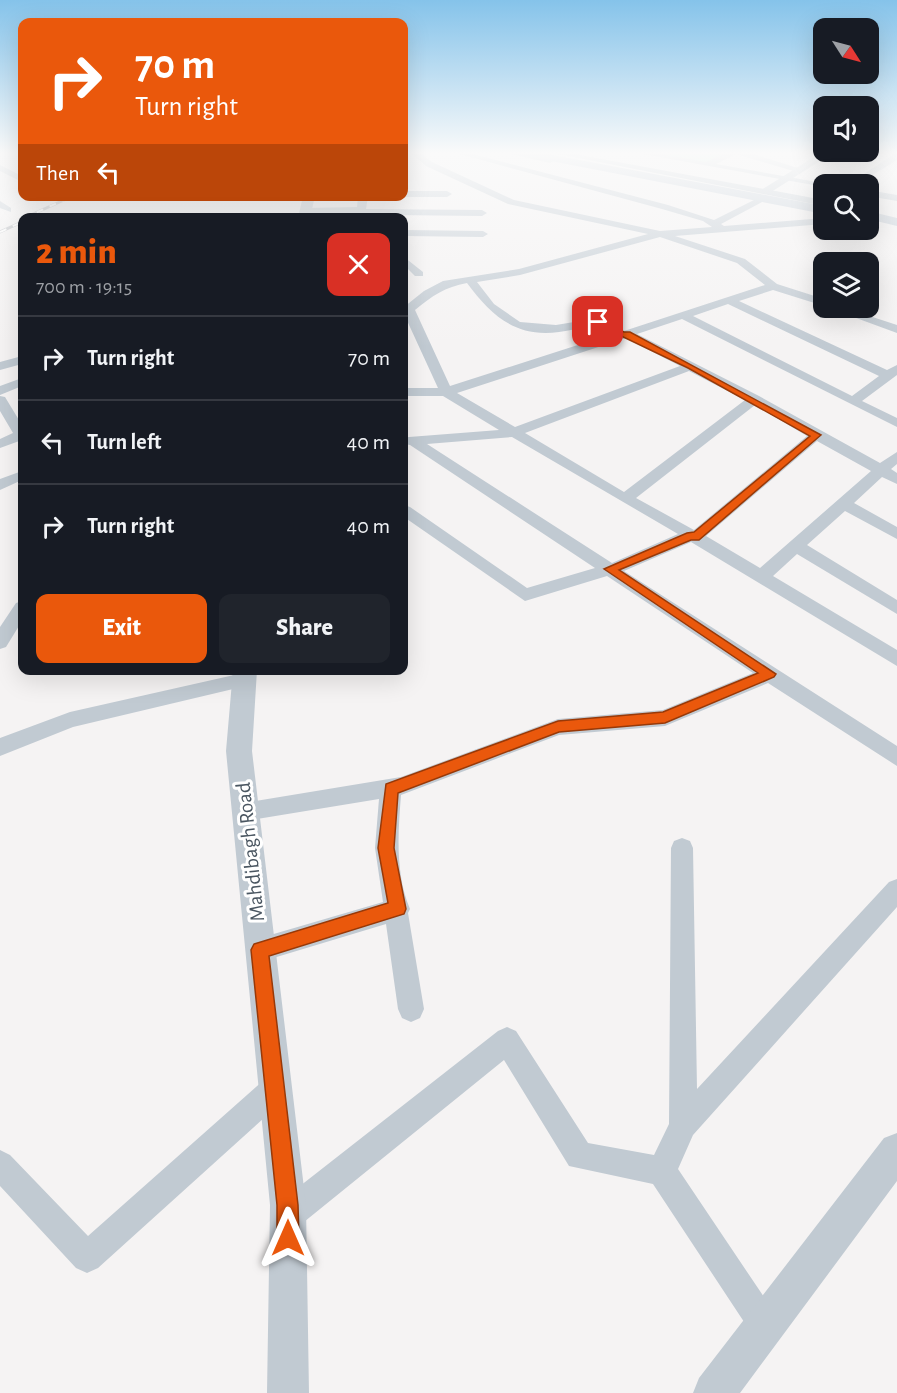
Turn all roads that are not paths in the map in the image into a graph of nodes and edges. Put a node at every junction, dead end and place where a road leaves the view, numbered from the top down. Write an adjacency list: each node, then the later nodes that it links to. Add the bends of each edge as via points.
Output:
1 (590, 217): 10 (street)
2 (699, 217): 7 (street)
3 (731, 217): 7 (street)
4 (879, 220): 6 (main road)
5 (813, 222): 7 (street)
6 (897, 224)
7 (717, 226): 10 (street)
8 (408, 233): 9 (street)
9 (483, 234)
10 (660, 234): 13 (street, via 520,272); 14 (street, via 741,261)
11 (408, 264): 12 (street)
12 (419, 274)
13 (469, 279): 17 (street, via 447,282); 22 (street, via 490,306 517,325 556,329 598,322)
14 (773, 286): 15 (street); 16 (street)
15 (813, 299)
16 (730, 301): 19 (street); 26 (street)
17 (408, 308)
18 (408, 314): 30 (street)
19 (685, 316): 22 (street); 33 (street)
20 (865, 318): 21 (street)
21 (897, 329)
22 (625, 334): 25 (street); 30 (street)
23 (18, 361): 24 (street)
24 (0, 366)
25 (691, 366): 31 (street); 36 (street)
26 (892, 372): 33 (street)
27 (18, 384): 28 (street)
28 (0, 391)
29 (408, 392): 30 (street)
30 (446, 392): 36 (street)
31 (754, 399): 37 (street); 46 (street)
32 (0, 400): 35 (street)
33 (853, 402): 34 (street)
34 (897, 423)
35 (18, 429)
36 (513, 433): 39 (street); 46 (street)
37 (816, 435): 42 (street); 50 (street)
38 (18, 437): 40 (street)
39 (408, 442): 52 (street)
40 (0, 444)
41 (897, 456): 42 (street)
42 (881, 470): 44 (street); 47 (street)
43 (18, 478): 45 (street)
44 (897, 479)
45 (0, 485)
46 (625, 499): 50 (street)
47 (843, 503): 49 (street); 51 (street)
48 (408, 513): 52 (street, via 525,595)
49 (897, 534)
50 (693, 536): 52 (street); 53 (street)
51 (796, 546): 53 (street); 54 (street)
52 (610, 569): 58 (street)
53 (761, 577): 57 (street)
54 (897, 608)
55 (18, 613): 56 (street)
56 (0, 642)
57 (897, 659)
58 (770, 674): 61 (street); 62 (street, via 665,718 558,727)
59 (244, 675): 60 (street, via 70,720); 63 (street, Mahdibagh Road, via 239,751)
60 (0, 747)
61 (897, 757)
62 (391, 788): 63 (street); 66 (street, via 386,848)
63 (245, 811): 67 (street, Mahdibagh Road)
64 (681, 848): 70 (street)
65 (897, 890): 70 (street)
66 (398, 909): 67 (street); 68 (street)
67 (260, 950): 69 (street, Mahdibagh Road)
68 (411, 1009)
69 (275, 1089): 72 (street, via 87,1257); 74 (street, Mahdibagh Road)
70 (683, 1125): 73 (street)
71 (897, 1150): 75 (street)
72 (0, 1165)
73 (662, 1171): 74 (street, via 579,1156 507,1040); 75 (street)
74 (288, 1215): 76 (street, Mahdibagh Road)
75 (765, 1326): 77 (street)
76 (288, 1393)
77 (714, 1393)

